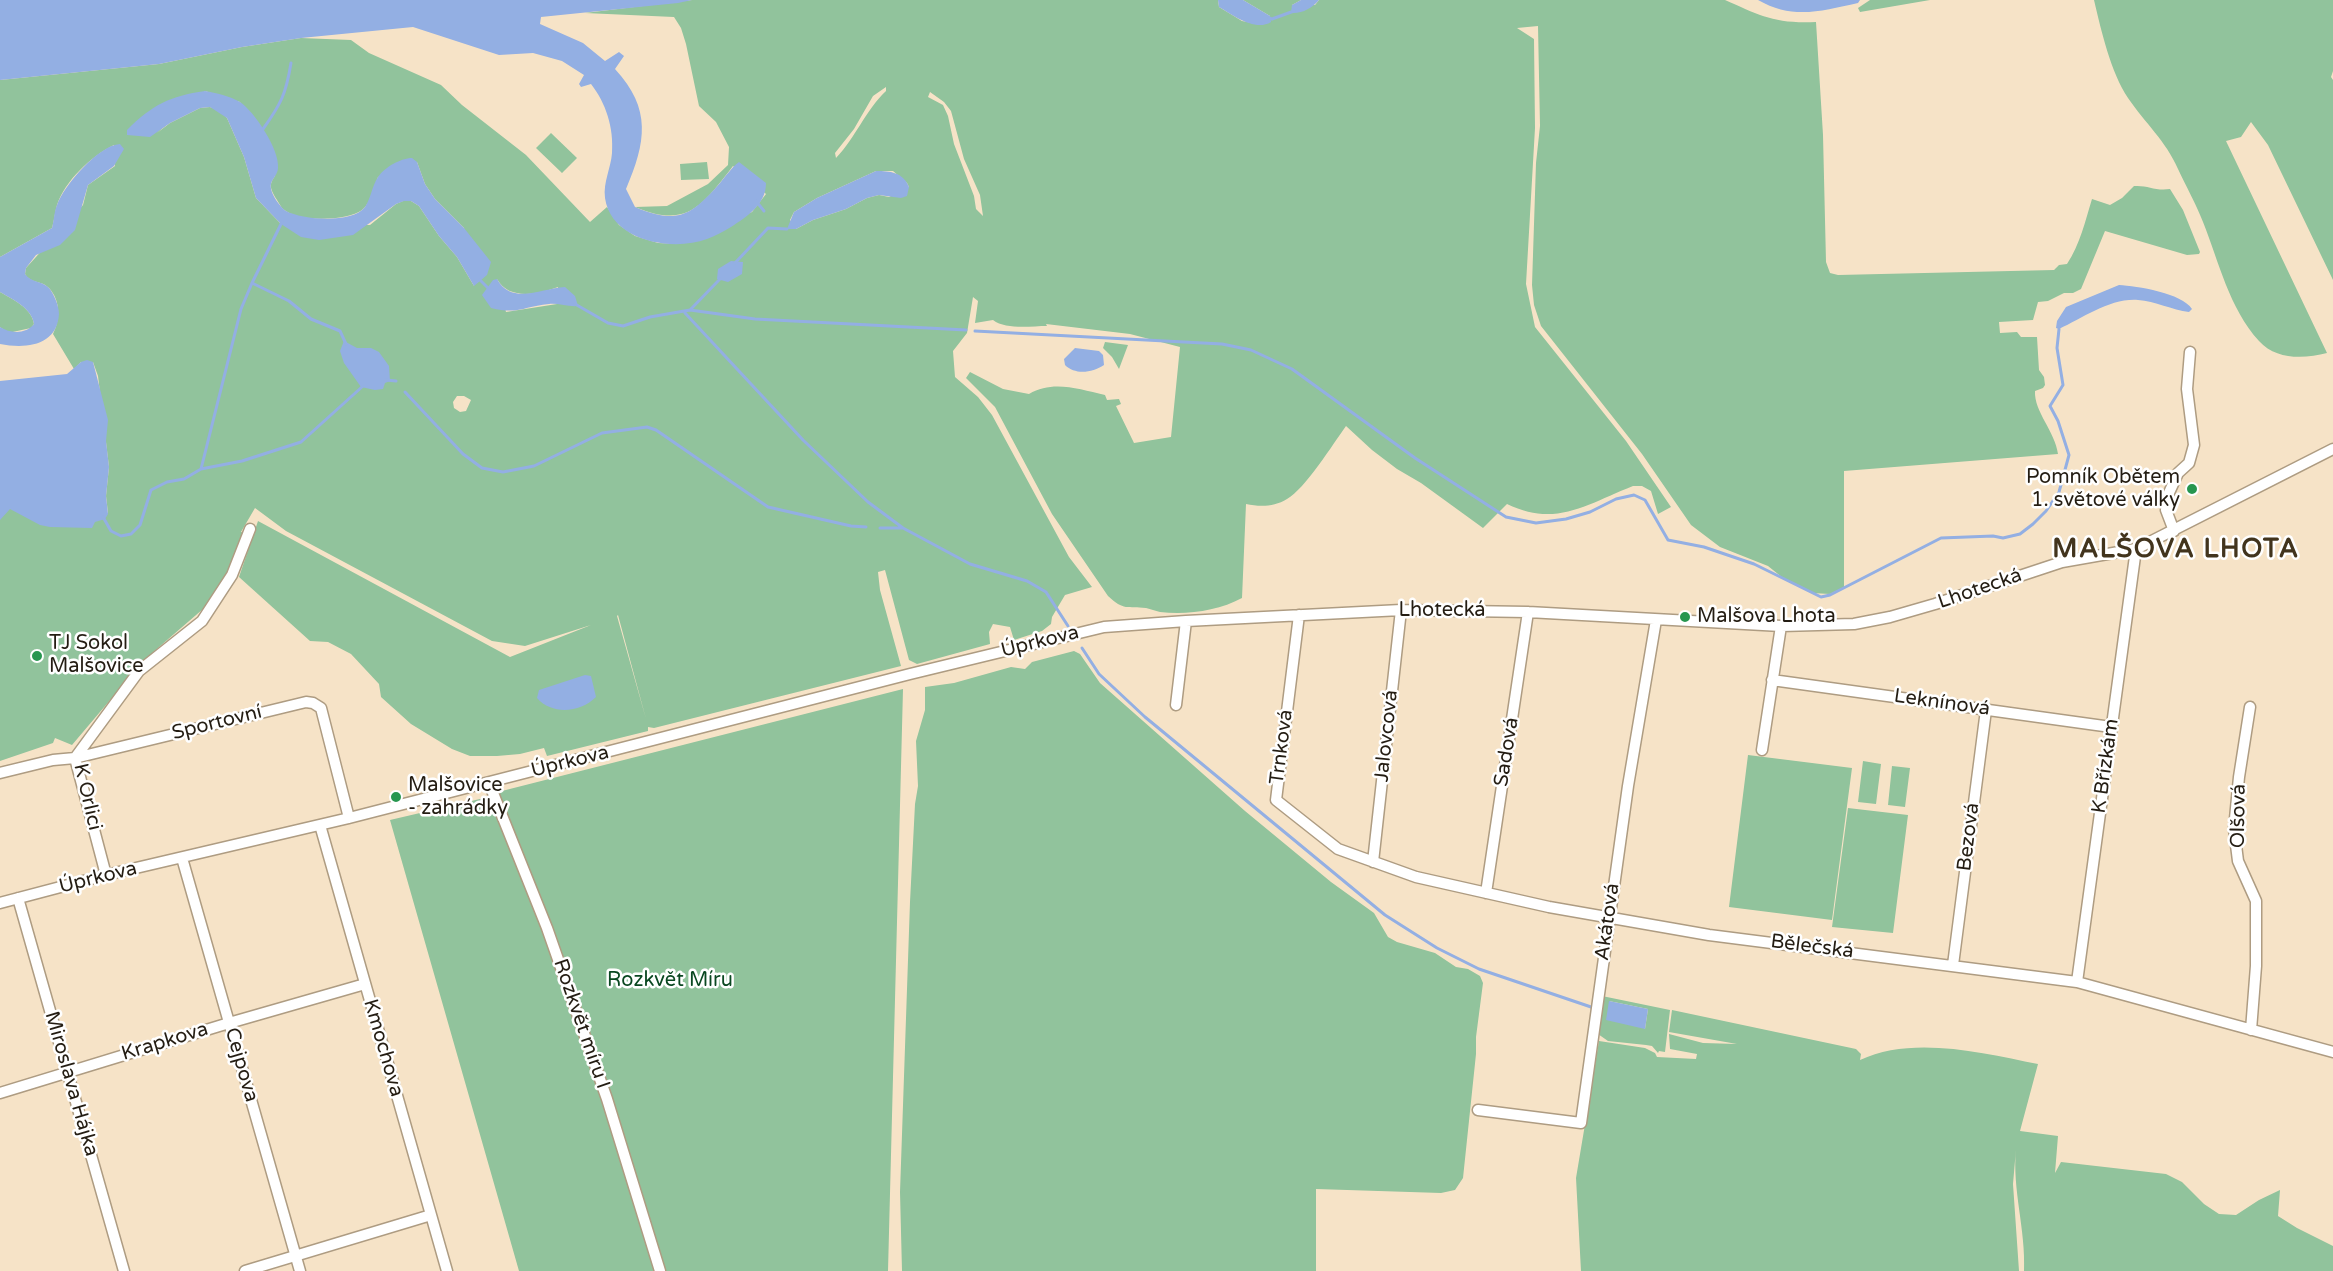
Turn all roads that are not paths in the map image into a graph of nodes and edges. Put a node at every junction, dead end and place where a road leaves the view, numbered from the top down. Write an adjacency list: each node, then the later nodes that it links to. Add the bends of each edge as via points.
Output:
1 (2190, 352): 4 (street, via 2187,390 2194,445 2189,463 2178,473 2168,495 2166,510)
2 (2333, 449): 4 (street, Lhotecká)
3 (250, 529): 19 (street, K Orlici, via 232,575 202,621 139,671)
4 (2174, 531): 5 (street, Lhotecká)
5 (2136, 549): 11 (street, Lhotecká, via 2062,562 1890,617 1854,624); 17 (street, K Břízkám)
6 (1401, 610): 7 (street, Lhotecká); 8 (street, Lhotecká); 25 (street, Jalovcová)
7 (1528, 612): 9 (street, Lhotecká); 27 (street, Sadová)
8 (1299, 615): 10 (street, Lhotecká); 25 (street, Trnková, via 1276,800 1338,849)
9 (1656, 620): 11 (street, Lhotecká); 30 (street, Akátová)
10 (1186, 621): 12 (street, Lhotecká); 14 (street)
11 (1781, 626): 13 (street)
12 (1104, 627): 21 (street, Úprkova)
13 (1772, 680): 16 (street, Leknínová); 18 (street)
14 (1176, 705)
15 (2250, 707): 35 (street, Olšová, via 2234,830 2238,861 2256,901)
16 (1986, 710): 17 (street, Leknínová); 31 (street, Bezová)
17 (2111, 727): 32 (street, K Břízkám)
18 (1762, 750)
19 (75, 758): 20 (street, Sportovní); 22 (street, Sportovní, via 314,703 321,708); 26 (street, K Orlici)
20 (0, 773)
21 (489, 783): 22 (street, Úprkova); 46 (street, Rozkvět míru I, via 547,928 616,1124)
22 (349, 818): 23 (street, Úprkova)
23 (320, 825): 24 (street, Úprkova); 33 (street, Kmochova)
24 (183, 858): 26 (street, Úprkova); 34 (street, Cejpova)
25 (1373, 862): 27 (street, Bělečská, via 1416,877)
26 (106, 875): 28 (street, Úprkova)
27 (1486, 892): 30 (street, Bělečská)
28 (18, 898): 29 (street, Úprkova); 37 (street, Miroslava Hájka)
29 (0, 903)
30 (1609, 918): 31 (street, Bělečská, via 1709,935); 39 (street, Akátová, via 1581,1123)
31 (1953, 965): 32 (street, Bělečská)
32 (2076, 982): 35 (street, Bělečská)
33 (365, 984): 34 (street, Krapkova); 40 (street, Kmochova)
34 (230, 1023): 37 (street, Krapkova); 41 (street, Cejpova)
35 (2251, 1030): 36 (street, Bělečská)
36 (2333, 1052)
37 (67, 1072): 38 (street, Krapkova); 42 (street, Miroslava Hájka)
38 (0, 1093)
39 (1478, 1110)
40 (431, 1215): 41 (street); 45 (street, Kmochova)
41 (296, 1256): 43 (street); 44 (street, Cejpova)
42 (124, 1271)
43 (245, 1271)
44 (300, 1271)
45 (447, 1271)
46 (660, 1271)

